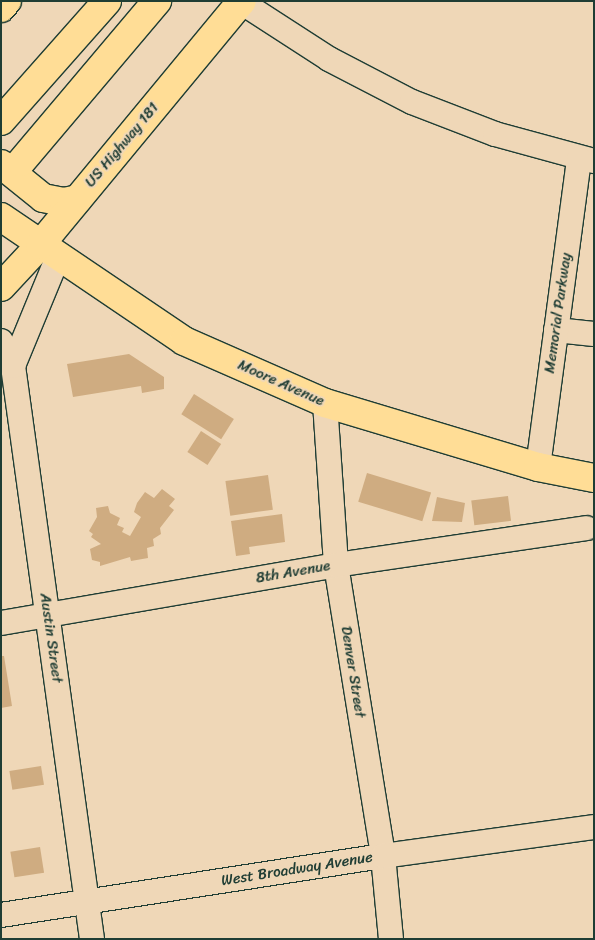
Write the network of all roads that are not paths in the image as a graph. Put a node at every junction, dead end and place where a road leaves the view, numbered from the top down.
1 (7, 1) edge
2 (107, 1) edge
3 (157, 1) edge
4 (242, 2) edge
5 (1, 8) edge
6 (1, 121) edge
7 (586, 160) edge
8 (11, 163) edge
9 (78, 199) junction
10 (1, 217) edge
11 (49, 251) junction
12 (1, 286) edge
13 (556, 330) junction
14 (594, 334) edge
15 (1, 341) edge
16 (13, 366) junction
17 (325, 403) junction
18 (538, 467) junction
19 (594, 478) edge
20 (586, 528) dead end
21 (336, 565) junction
22 (48, 616) junction
23 (1, 623) edge
24 (594, 827) edge
25 (383, 856) junction
26 (86, 902) junction
27 (1, 915) edge
28 (92, 939) edge
29 (391, 939) edge

1 - 5 main road
2 - 6 main road
3 - 8 main road
4 - 7 street
4 - 9 main road, US Highway 181
7 - 13 street, Memorial Parkway
8 - 9 main road
9 - 11 main road, US Highway 181
10 - 11 main road, Moore Avenue
11 - 12 main road, US Highway 181
11 - 16 street
11 - 17 main road, Moore Avenue
13 - 14 street
13 - 18 street, Memorial Parkway
15 - 16 street, Austin Street
16 - 22 street, Austin Street
17 - 18 main road, Moore Avenue
17 - 21 street, Denver Street
18 - 19 main road, Moore Avenue
20 - 21 street, 8th Avenue
21 - 22 street, 8th Avenue
21 - 25 street, Denver Street
22 - 23 street, 8th Avenue
22 - 26 street, Austin Street
24 - 25 street, West Broadway Avenue
25 - 26 street, West Broadway Avenue
25 - 29 street, Denver Street
26 - 27 street, West Broadway Avenue
26 - 28 street, Austin Street

